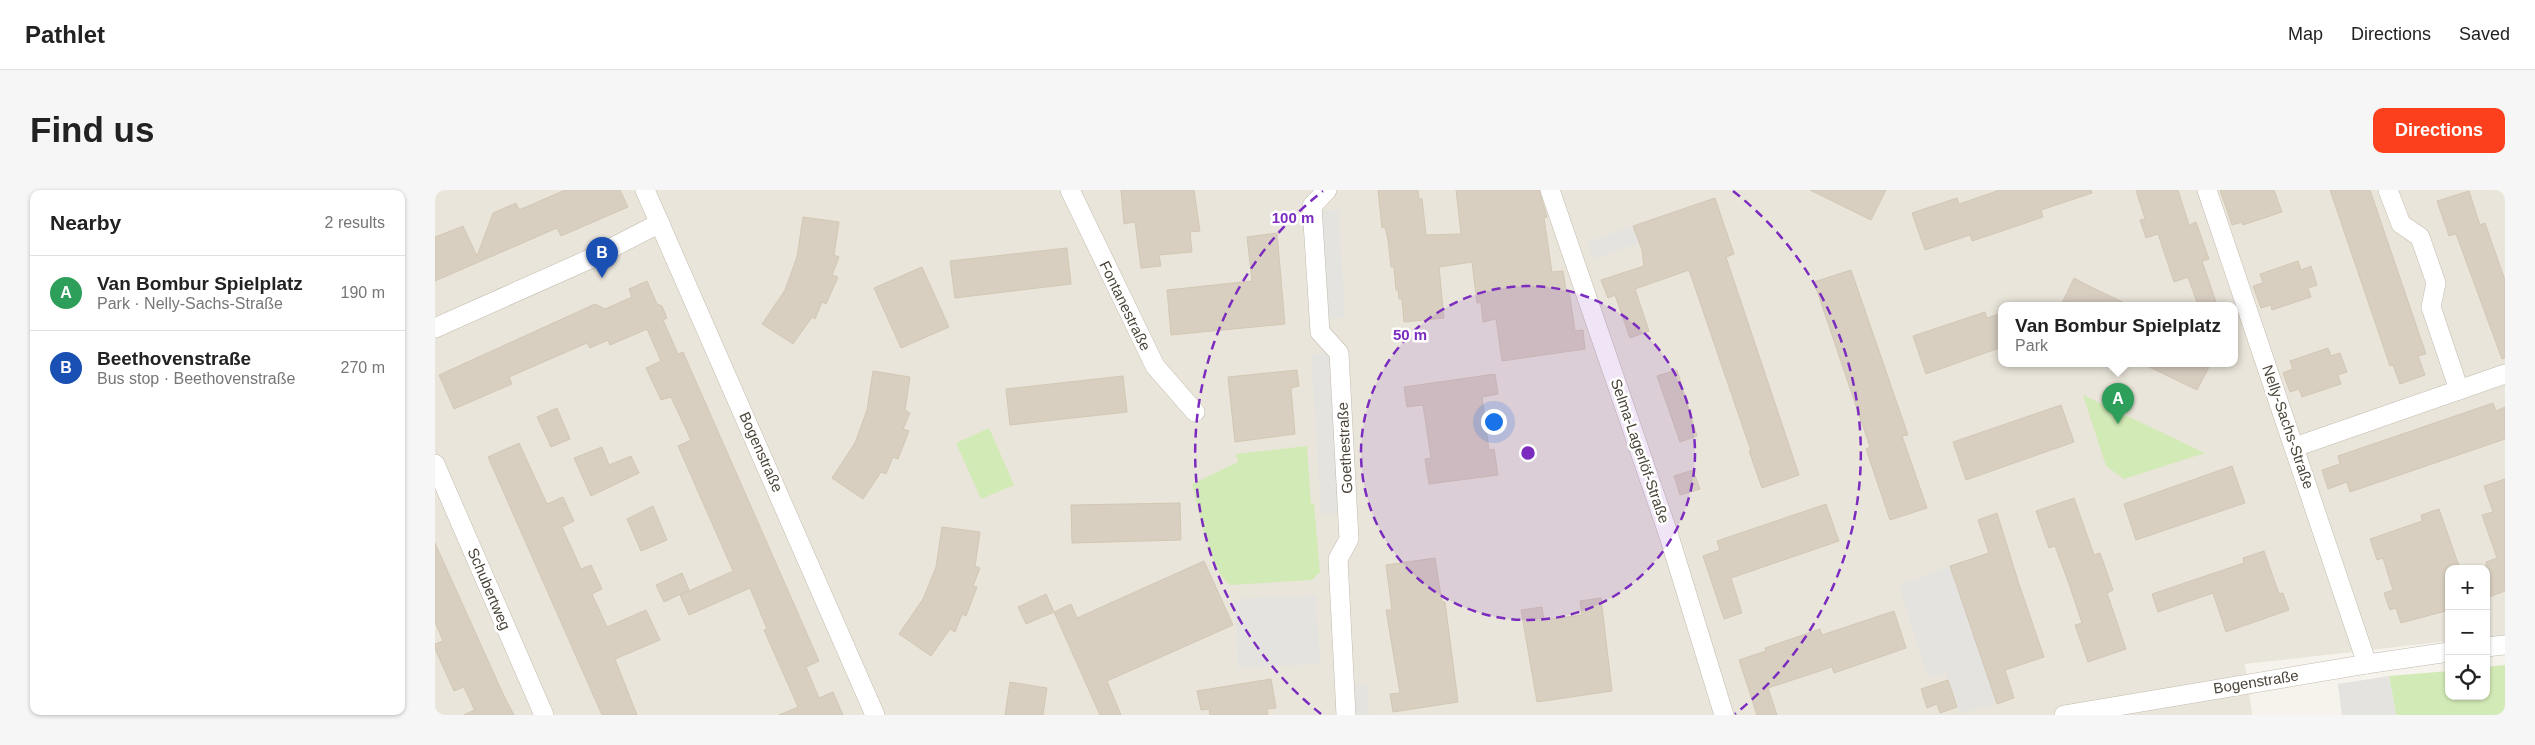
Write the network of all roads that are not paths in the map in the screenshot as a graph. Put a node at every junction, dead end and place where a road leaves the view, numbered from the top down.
1 (645, 190) edge
2 (1070, 190) edge
3 (1327, 190) edge
4 (1550, 190) edge
5 (2207, 190) edge
6 (2388, 190) edge
7 (660, 223) junction
8 (435, 328) edge
9 (2505, 374) edge
10 (2459, 390) junction
11 (1195, 412) dead end
12 (2295, 448) junction
13 (435, 464) edge
14 (2505, 644) edge
15 (2490, 646) edge
16 (2445, 653) edge
17 (2367, 664) junction
18 (544, 715) edge
19 (875, 715) edge
20 (1346, 715) edge
21 (1723, 715) edge
22 (2064, 715) edge

1 - 7 street, Bogenstraße
2 - 11 street, Fontanestraße
3 - 20 street, Goethestraße
4 - 21 street, Selma-Lagerlöf-Straße
5 - 12 street, Nelly-Sachs-Straße
6 - 10 street
7 - 8 street
7 - 19 street, Bogenstraße
9 - 10 street
10 - 12 street
12 - 17 street, Nelly-Sachs-Straße
13 - 18 street, Schubertweg
14 - 15 street
16 - 17 street, Bogenstraße
17 - 22 street, Bogenstraße

